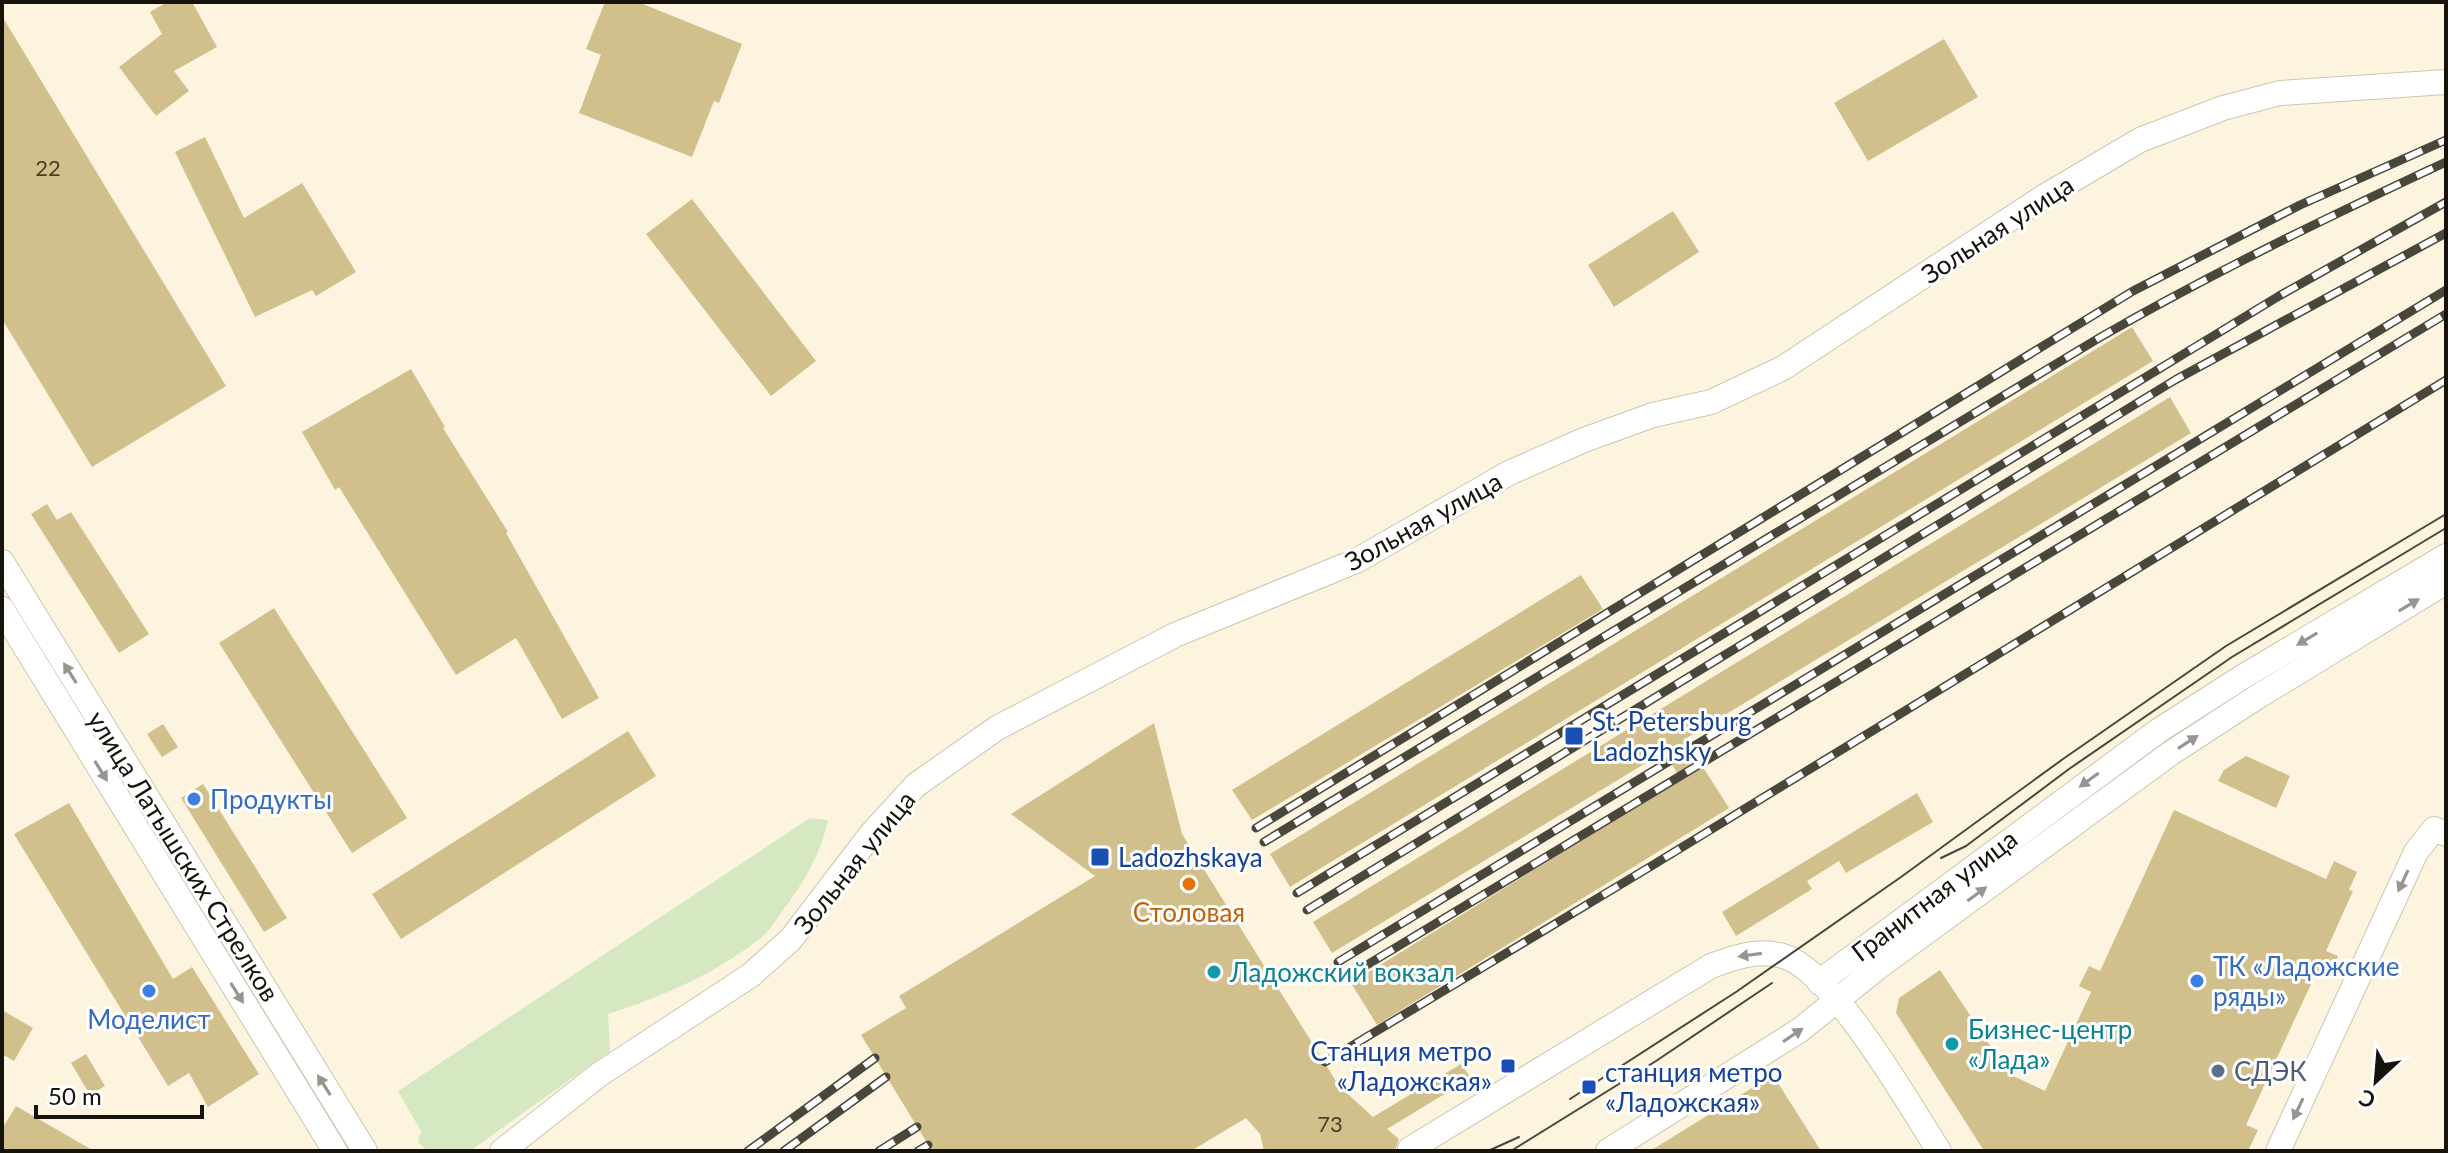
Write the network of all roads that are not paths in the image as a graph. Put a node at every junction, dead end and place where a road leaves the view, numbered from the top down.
1 (2446, 82) edge
2 (2446, 556) edge
3 (2, 562) edge
4 (2446, 582) edge
5 (2, 609) edge
6 (2440, 831) edge
7 (1819, 982) junction
8 (1837, 1000) junction
9 (1410, 1149) dead end
10 (335, 1151) edge
11 (365, 1151) edge
12 (502, 1151) edge
13 (1608, 1151) edge
14 (1939, 1151) edge
15 (2278, 1151) edge

1 - 12 street, Зольная улица
2 -> 7 street, Гранитная улица
11 -> 3 street, улица Латышских Стрелков
8 -> 4 street, Гранитная улица
5 -> 10 street, улица Латышских Стрелков
6 -> 15 street
7 - 8 street
7 -> 9 street
13 -> 8 street, Гранитная улица
8 - 14 street

